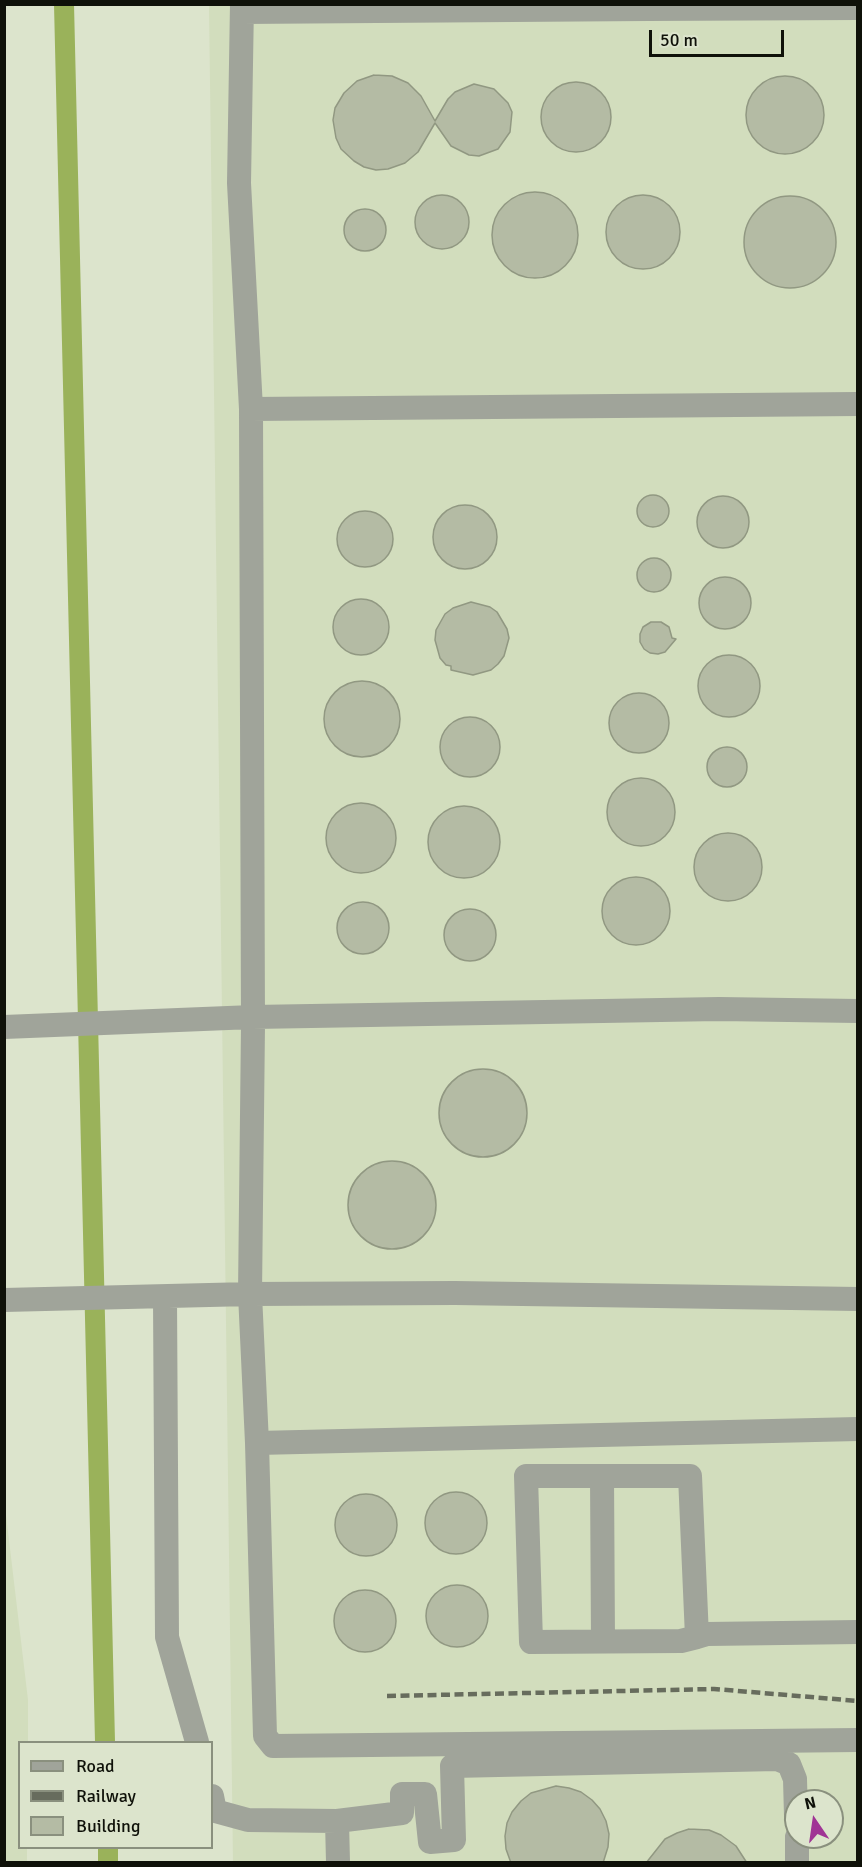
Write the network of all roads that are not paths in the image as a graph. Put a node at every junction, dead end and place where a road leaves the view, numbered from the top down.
1 (647, 7) edge
2 (242, 8) edge
3 (858, 8) edge
4 (858, 404) edge
5 (251, 409) junction
6 (858, 1011) edge
7 (253, 1017) junction
8 (4, 1027) edge
9 (250, 1294) junction
10 (165, 1298) junction
11 (858, 1299) edge
12 (4, 1300) edge
13 (858, 1429) edge
14 (257, 1443) junction
15 (602, 1476) junction
16 (858, 1632) edge
17 (698, 1637) junction
18 (603, 1641) junction
19 (858, 1740) edge
20 (196, 1741) edge
21 (795, 1789) edge
22 (213, 1801) edge
23 (337, 1821) junction
24 (338, 1863) edge

1 - 2 street
1 - 3 street
2 - 5 street
4 - 5 street
5 - 7 street
6 - 7 street
7 - 8 street
7 - 9 street
9 - 10 street
9 - 11 street
9 - 14 street
10 - 12 street
10 - 20 street
13 - 14 street
14 - 19 street
15 - 17 street
15 - 18 street
15 - 18 street
16 - 17 street
17 - 18 street
21 - 23 street
22 - 23 street
23 - 24 street

